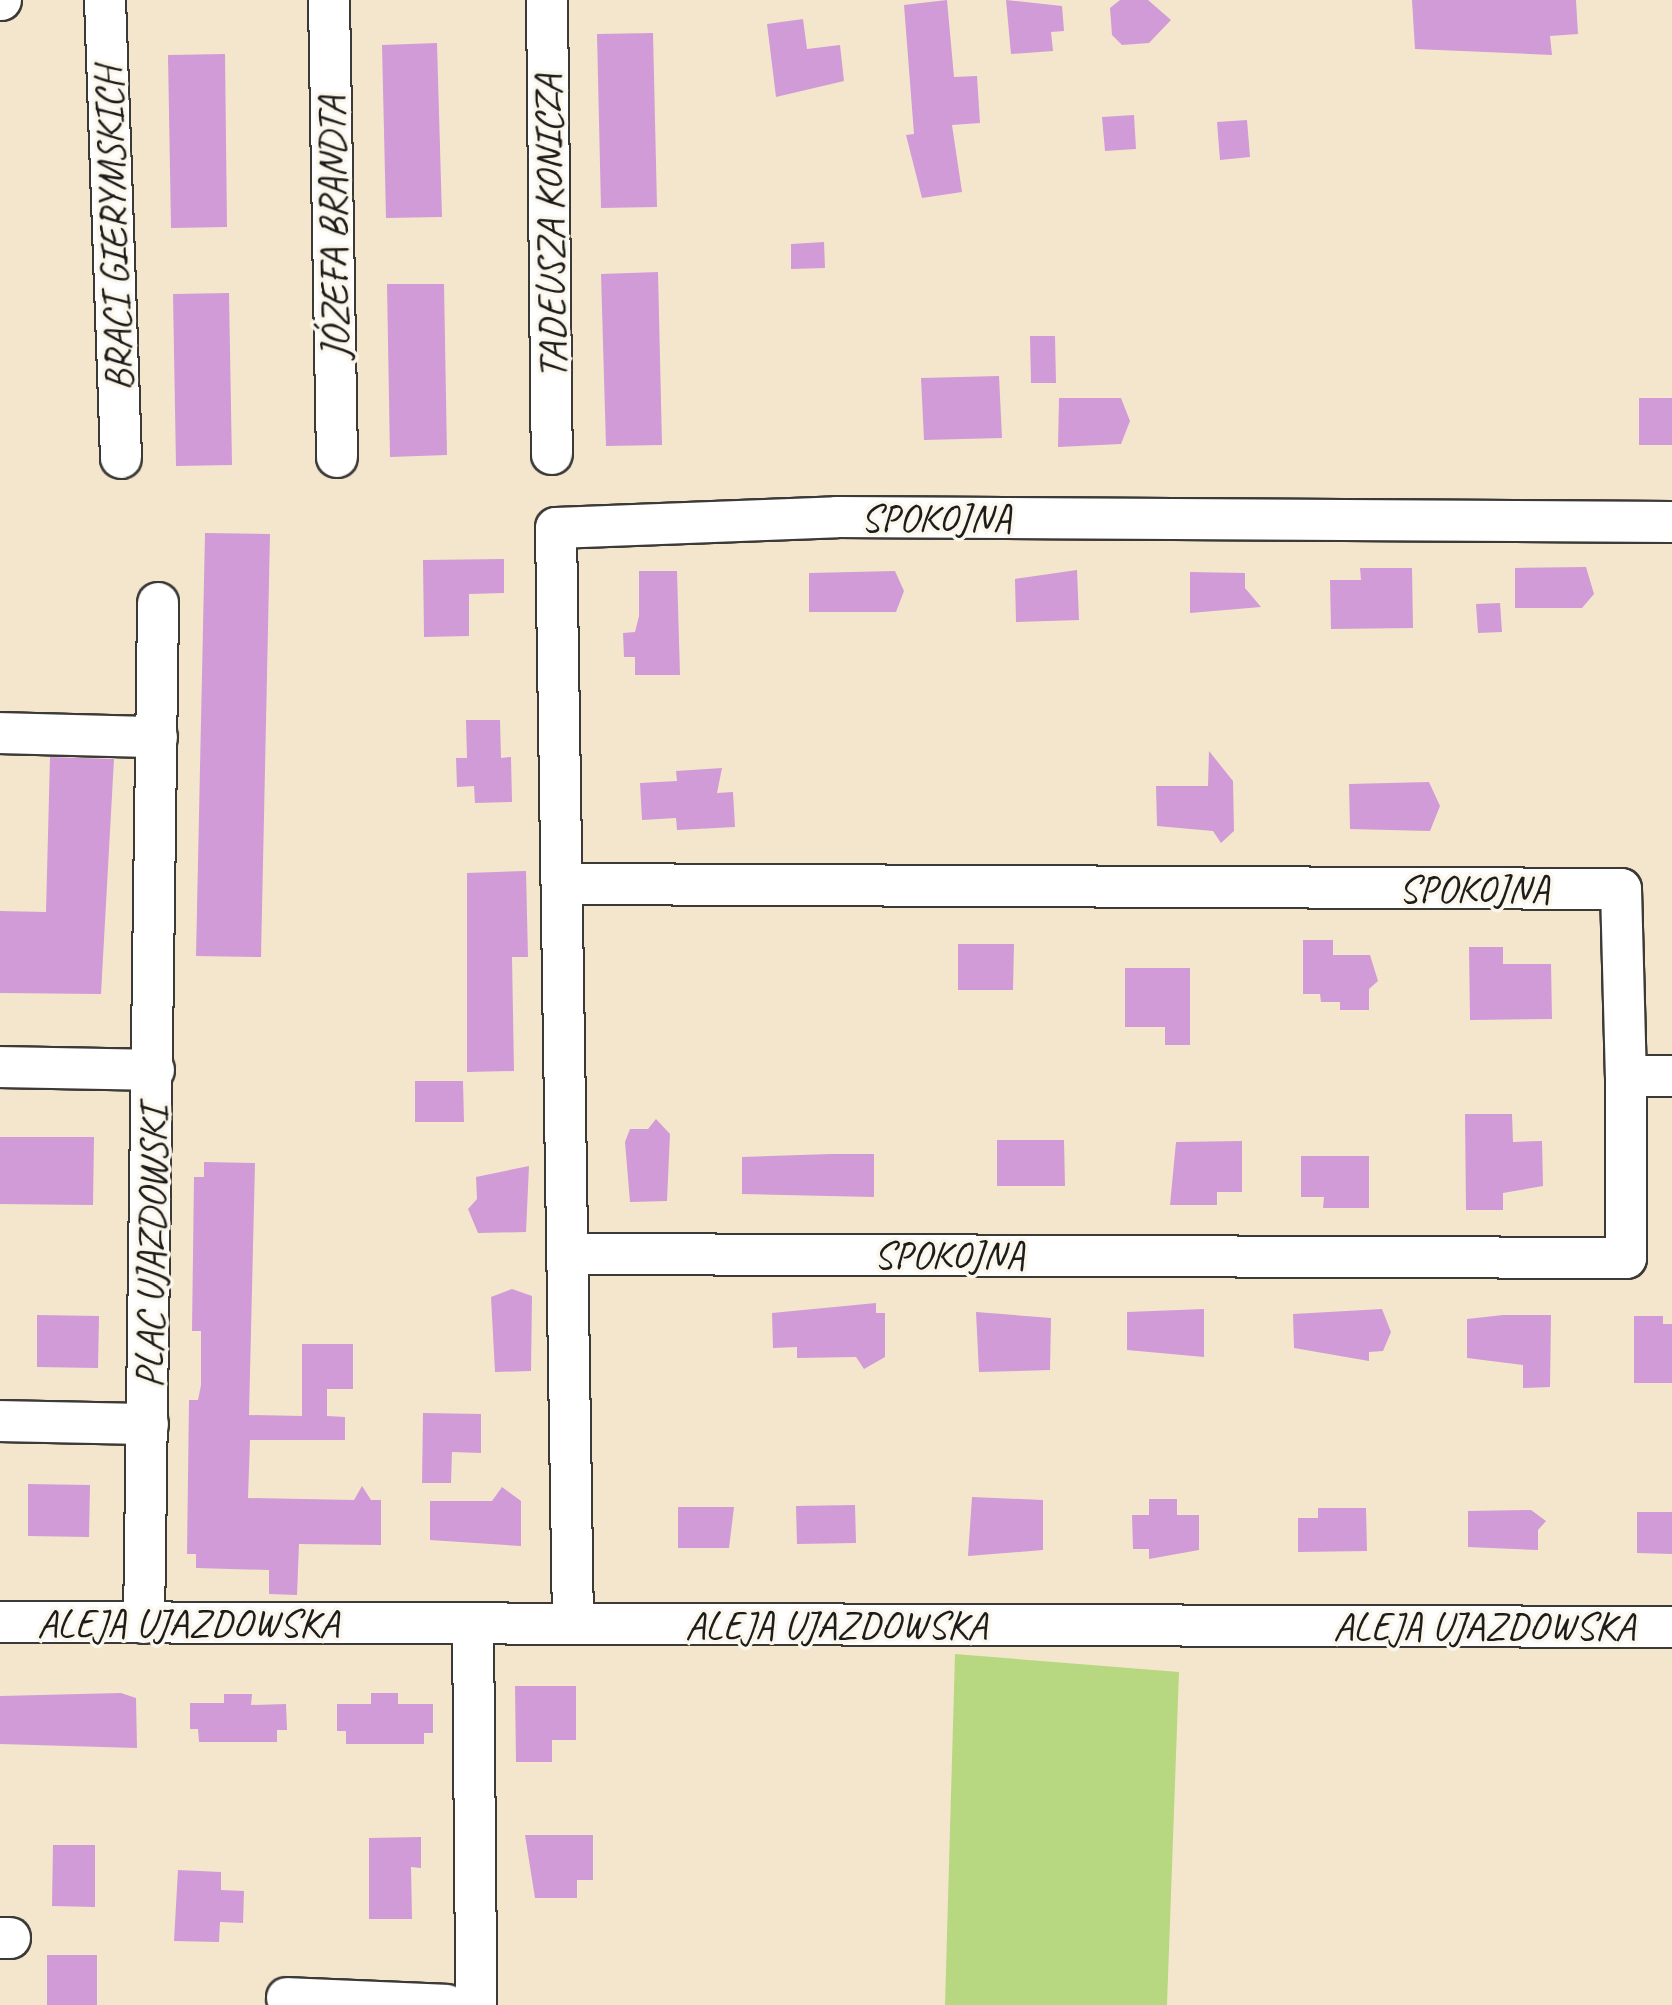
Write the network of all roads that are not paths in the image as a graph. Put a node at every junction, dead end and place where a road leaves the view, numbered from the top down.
1 (105, 0) edge
2 (329, 0) edge
3 (547, 0) edge
4 (552, 454) dead end
5 (337, 457) dead end
6 (121, 458) dead end
7 (1672, 522) edge
8 (158, 603) dead end
9 (0, 733) edge
10 (157, 737) junction
11 (565, 884) junction
12 (0, 1067) edge
13 (154, 1070) junction
14 (1626, 1076) junction
15 (1672, 1076) edge
16 (569, 1254) junction
17 (0, 1421) edge
18 (148, 1424) junction
19 (0, 1622) edge
20 (144, 1623) junction
21 (473, 1624) junction
22 (573, 1624) junction
23 (1672, 1627) edge
24 (287, 1998) dead end
25 (447, 2005) edge
26 (476, 2005) edge

1 - 6 street, BRACI GIERYMSKICH
2 - 5 street, JÓZEFA BRANDTA
3 - 4 street, TADEUSZA KONICZA
7 - 11 street, SPOKOJNA
8 - 10 street, PLAC UJAZDOWSKI
9 - 10 street
10 - 13 street, PLAC UJAZDOWSKI
11 - 14 street, SPOKOJNA
11 - 16 street, SPOKOJNA
12 - 13 street, PLAC UJAZDOWSKI
13 - 18 street, PLAC UJAZDOWSKI
14 - 15 street
14 - 16 street, SPOKOJNA
16 - 22 street, SPOKOJNA
17 - 18 street, PLAC UJAZDOWSKI
18 - 20 street, PLAC UJAZDOWSKI
19 - 20 street, ALEJA UJAZDOWSKA
20 - 21 street, ALEJA UJAZDOWSKA
21 - 22 street, ALEJA UJAZDOWSKA
21 - 26 street
22 - 23 street, ALEJA UJAZDOWSKA
24 - 25 street

